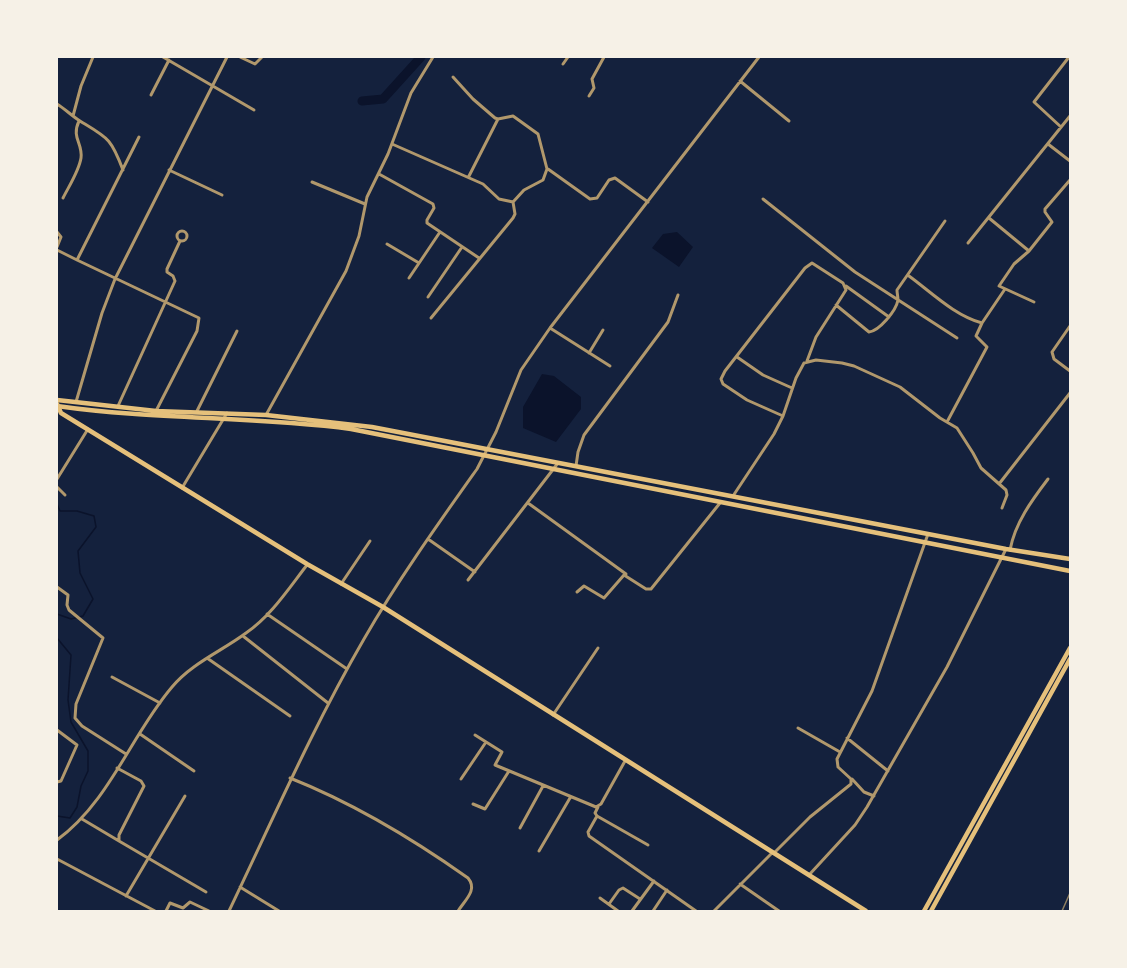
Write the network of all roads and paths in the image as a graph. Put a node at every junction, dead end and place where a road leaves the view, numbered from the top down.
1 (93, 57) edge
2 (163, 57) edge
3 (227, 57) edge
4 (240, 57) edge
5 (262, 57) edge
6 (433, 57) edge
7 (567, 57) edge
8 (604, 57) edge
9 (759, 57) edge
10 (1069, 57) edge
11 (169, 60) junction
12 (563, 64) dead end
13 (453, 77) dead end
14 (740, 81) junction
15 (212, 85) junction
16 (151, 95) dead end
17 (589, 96) dead end
18 (57, 104) edge
19 (254, 110) dead end
20 (73, 116) junction
21 (1070, 116) edge
22 (498, 119) junction
23 (80, 121) junction
24 (789, 121) dead end
25 (1061, 127) junction
26 (139, 137) dead end
27 (392, 144) junction
28 (1048, 144) junction
29 (1070, 161) edge
30 (547, 169) junction
31 (123, 170) junction
32 (169, 170) junction
33 (379, 174) junction
34 (469, 177) junction
35 (1070, 180) edge
36 (312, 182) dead end
37 (222, 195) dead end
38 (63, 198) dead end
39 (763, 199) dead end
40 (513, 202) junction
41 (648, 202) junction
42 (365, 204) junction
43 (989, 218) junction
44 (945, 221) dead end
45 (57, 232) edge
46 (440, 232) junction
47 (180, 241) dead end
48 (968, 243) dead end
49 (387, 244) dead end
50 (462, 247) junction
51 (57, 248) edge
52 (1029, 251) junction
53 (479, 258) junction
54 (77, 260) junction
55 (419, 263) junction
56 (909, 276) junction
57 (409, 278) dead end
58 (115, 279) junction
59 (846, 286) junction
60 (1005, 289) junction
61 (678, 295) dead end
62 (428, 297) dead end
63 (898, 301) junction
64 (1034, 302) dead end
65 (166, 304) junction
66 (836, 305) junction
67 (889, 316) junction
68 (431, 318) dead end
69 (982, 323) junction
70 (1070, 326) edge
71 (550, 328) junction
72 (603, 330) dead end
73 (237, 331) dead end
74 (957, 338) dead end
75 (589, 353) junction
76 (736, 357) junction
77 (807, 361) junction
78 (610, 366) dead end
79 (1070, 371) edge
80 (792, 388) junction
81 (1070, 393) edge
82 (76, 402) junction
83 (57, 404) edge
84 (117, 408) junction
85 (156, 411) junction
86 (197, 411) junction
87 (266, 415) junction
88 (226, 416) junction
89 (783, 416) junction
90 (947, 422) junction
91 (88, 429) junction
92 (487, 451) junction
93 (558, 463) junction
94 (575, 467) junction
95 (554, 469) junction
96 (1048, 479) dead end
97 (57, 480) edge
98 (999, 484) junction
99 (57, 487) edge
100 (182, 488) junction
101 (65, 495) dead end
102 (732, 498) junction
103 (721, 502) junction
104 (528, 503) junction
105 (1002, 508) dead end
106 (928, 534) junction
107 (428, 538) junction
108 (370, 541) dead end
109 (926, 542) junction
110 (1008, 550) junction
111 (1002, 558) junction
112 (1070, 559) edge
113 (308, 564) junction
114 (1070, 571) edge
115 (475, 572) junction
116 (627, 576) junction
117 (468, 579) dead end
118 (341, 584) junction
119 (57, 587) edge
120 (577, 592) dead end
121 (382, 607) junction
122 (267, 614) junction
123 (243, 636) junction
124 (598, 648) dead end
125 (1070, 648) edge
126 (207, 658) junction
127 (1070, 659) edge
128 (347, 669) junction
129 (112, 676) dead end
130 (160, 703) junction
131 (328, 704) junction
132 (553, 715) junction
133 (290, 717) dead end
134 (798, 728) dead end
135 (57, 730) edge
136 (140, 734) junction
137 (475, 735) dead end
138 (847, 738) junction
139 (486, 742) junction
140 (840, 752) junction
141 (126, 754) junction
142 (625, 761) junction
143 (117, 768) junction
144 (194, 771) dead end
145 (509, 771) junction
146 (888, 772) junction
147 (290, 778) junction
148 (461, 779) dead end
149 (851, 779) junction
150 (57, 782) edge
151 (543, 786) junction
152 (185, 796) dead end
153 (874, 796) junction
154 (570, 798) junction
155 (473, 804) dead end
156 (598, 807) junction
157 (597, 816) junction
158 (81, 819) junction
159 (520, 828) dead end
160 (57, 840) edge
161 (119, 841) junction
162 (648, 845) dead end
163 (539, 851) dead end
164 (774, 853) junction
165 (148, 858) junction
166 (57, 859) edge
167 (808, 875) junction
168 (654, 880) junction
169 (740, 884) junction
170 (240, 887) junction
171 (667, 890) junction
172 (206, 892) dead end
173 (126, 896) junction
174 (600, 898) dead end
175 (640, 899) junction
176 (609, 904) junction
177 (155, 911) edge
178 (166, 911) edge
179 (209, 911) edge
180 (229, 911) edge
181 (279, 911) edge
182 (458, 911) edge
183 (618, 911) edge
184 (632, 911) edge
185 (653, 911) edge
186 (696, 911) edge
187 (714, 911) edge
188 (779, 911) edge
189 (866, 911) edge
190 (924, 911) edge
191 (931, 911) edge

1 - 20 street
2 - 11 street
3 - 15 street
4 - 5 street
6 - 27 street
7 - 12 street
8 - 17 street
9 - 14 street
10 - 25 street
11 - 15 street
11 - 16 street
13 - 22 street
14 - 24 street
14 - 41 street
15 - 19 street
15 - 32 street
18 - 20 street
20 - 23 street
21 - 25 street
22 - 30 street
22 - 34 street
23 - 31 street
23 - 38 street
25 - 28 street
26 - 31 street
27 - 33 street
27 - 34 street
28 - 29 street
28 - 43 street
30 - 40 street
30 - 41 street
31 - 54 street
32 - 37 street
32 - 58 street
33 - 42 street
33 - 46 street
34 - 40 street
35 - 52 street
36 - 42 street
39 - 63 street
40 - 53 street
41 - 71 street
42 - 87 street
43 - 48 street
43 - 52 street
44 - 56 street
45 - 51 street
46 - 50 street
46 - 55 street
47 - 65 street
49 - 55 street
50 - 53 street
50 - 62 street
51 - 54 street
52 - 60 street
53 - 68 street
54 - 58 street
55 - 57 street
56 - 63 street
56 - 69 street
58 - 65 street
58 - 82 street
59 - 66 street
59 - 67 street
59 - 76 street
60 - 64 street
60 - 69 street
61 - 94 street
63 - 67 street
63 - 74 street
65 - 84 street
65 - 85 street
66 - 67 street
66 - 77 street
69 - 90 street
70 - 79 street
71 - 75 street
71 - 92 street
72 - 75 street
73 - 86 street
75 - 78 street
76 - 80 street
76 - 89 street
77 - 80 street
77 - 90 street
80 - 89 street
81 - 98 street
82 - 83 main road
82 - 84 main road
83 - 88 main road
83 - 91 main road
84 - 85 main road
85 - 86 main road
86 - 88 main road
87 - 88 main road
87 - 92 main road
88 - 92 main road
88 - 100 street
89 - 102 street
90 - 98 street
91 - 97 street
91 - 100 main road
92 - 93 main road
92 - 95 main road
92 - 107 street
93 - 94 main road
93 - 95 street
94 - 102 main road
95 - 103 main road
95 - 104 street
96 - 110 street
98 - 105 street
99 - 101 street
100 - 113 main road
102 - 106 main road
103 - 109 main road
103 - 116 street
104 - 115 street
104 - 116 street
106 - 109 street
106 - 110 main road
107 - 115 street
107 - 121 street
108 - 118 street
109 - 111 main road
109 - 138 street
110 - 111 street
110 - 112 main road
111 - 114 main road
111 - 146 street
113 - 118 main road
113 - 122 street
115 - 117 street
116 - 120 street
118 - 121 main road
119 - 141 street
121 - 128 street
121 - 132 main road
122 - 123 street
122 - 128 street
123 - 126 street
123 - 131 street
124 - 132 street
125 - 190 main road
126 - 130 street
126 - 133 street
127 - 191 main road
128 - 131 street
129 - 130 street
130 - 136 street
131 - 147 street
132 - 142 main road
134 - 140 street
135 - 150 street
136 - 141 street
136 - 144 street
137 - 139 street
138 - 140 street
138 - 146 street
139 - 145 street
139 - 148 street
140 - 149 street
141 - 143 street
142 - 156 street
142 - 164 main road
143 - 158 street
143 - 161 street
145 - 151 street
145 - 155 street
146 - 153 street
147 - 170 street
147 - 182 street
149 - 153 street
149 - 164 street
151 - 154 street
151 - 159 street
152 - 165 street
153 - 167 street
154 - 156 street
154 - 163 street
156 - 157 street
157 - 162 street
157 - 168 street
158 - 160 street
158 - 161 street
161 - 165 street
164 - 167 main road
164 - 169 street
165 - 172 street
165 - 173 street
166 - 173 street
167 - 189 main road
168 - 171 street
168 - 175 street
169 - 187 street
169 - 188 street
170 - 180 street
170 - 181 street
171 - 185 street
171 - 186 street
173 - 177 street
174 - 176 street
175 - 176 street
175 - 184 street
176 - 183 street
178 - 179 street

